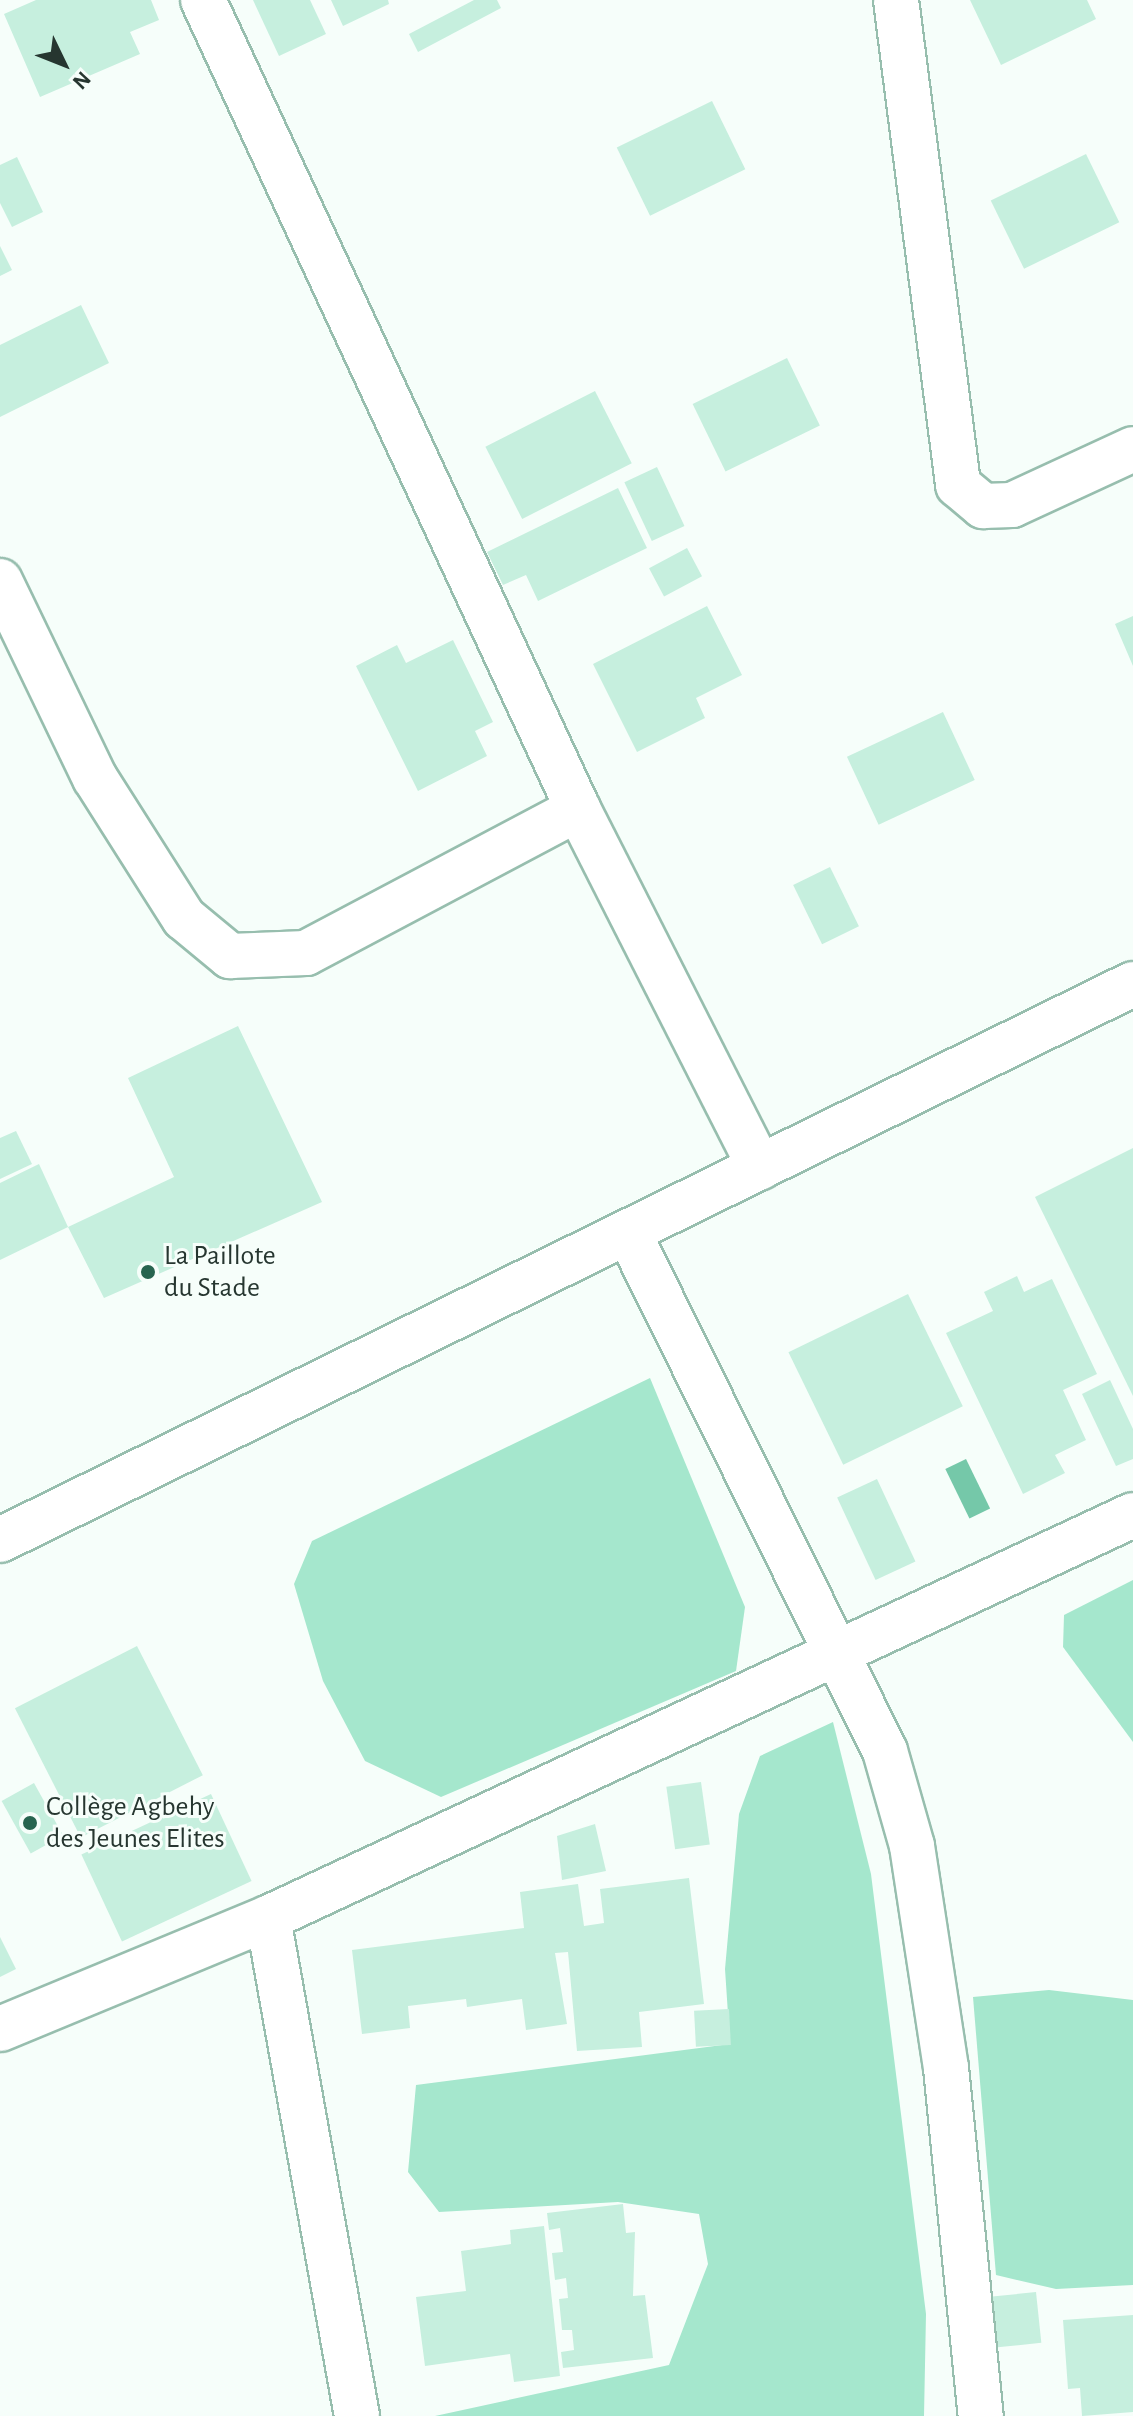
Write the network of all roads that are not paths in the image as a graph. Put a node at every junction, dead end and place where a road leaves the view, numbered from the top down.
1 (203, 0) edge
2 (896, 0) edge
3 (1133, 449) edge
4 (0, 581) edge
5 (578, 809) junction
6 (1133, 984) edge
7 (760, 1167) junction
8 (628, 1232) junction
9 (1133, 1515) edge
10 (0, 1540) edge
11 (834, 1654) junction
12 (268, 1918) junction
13 (0, 2029) edge
14 (357, 2416) edge
15 (981, 2416) edge

1 - 5 street
2 - 3 street
4 - 5 street
5 - 7 street
6 - 7 street
7 - 8 street
8 - 10 street
8 - 11 street
9 - 11 street
11 - 12 street
11 - 15 street
12 - 13 street
12 - 14 street

